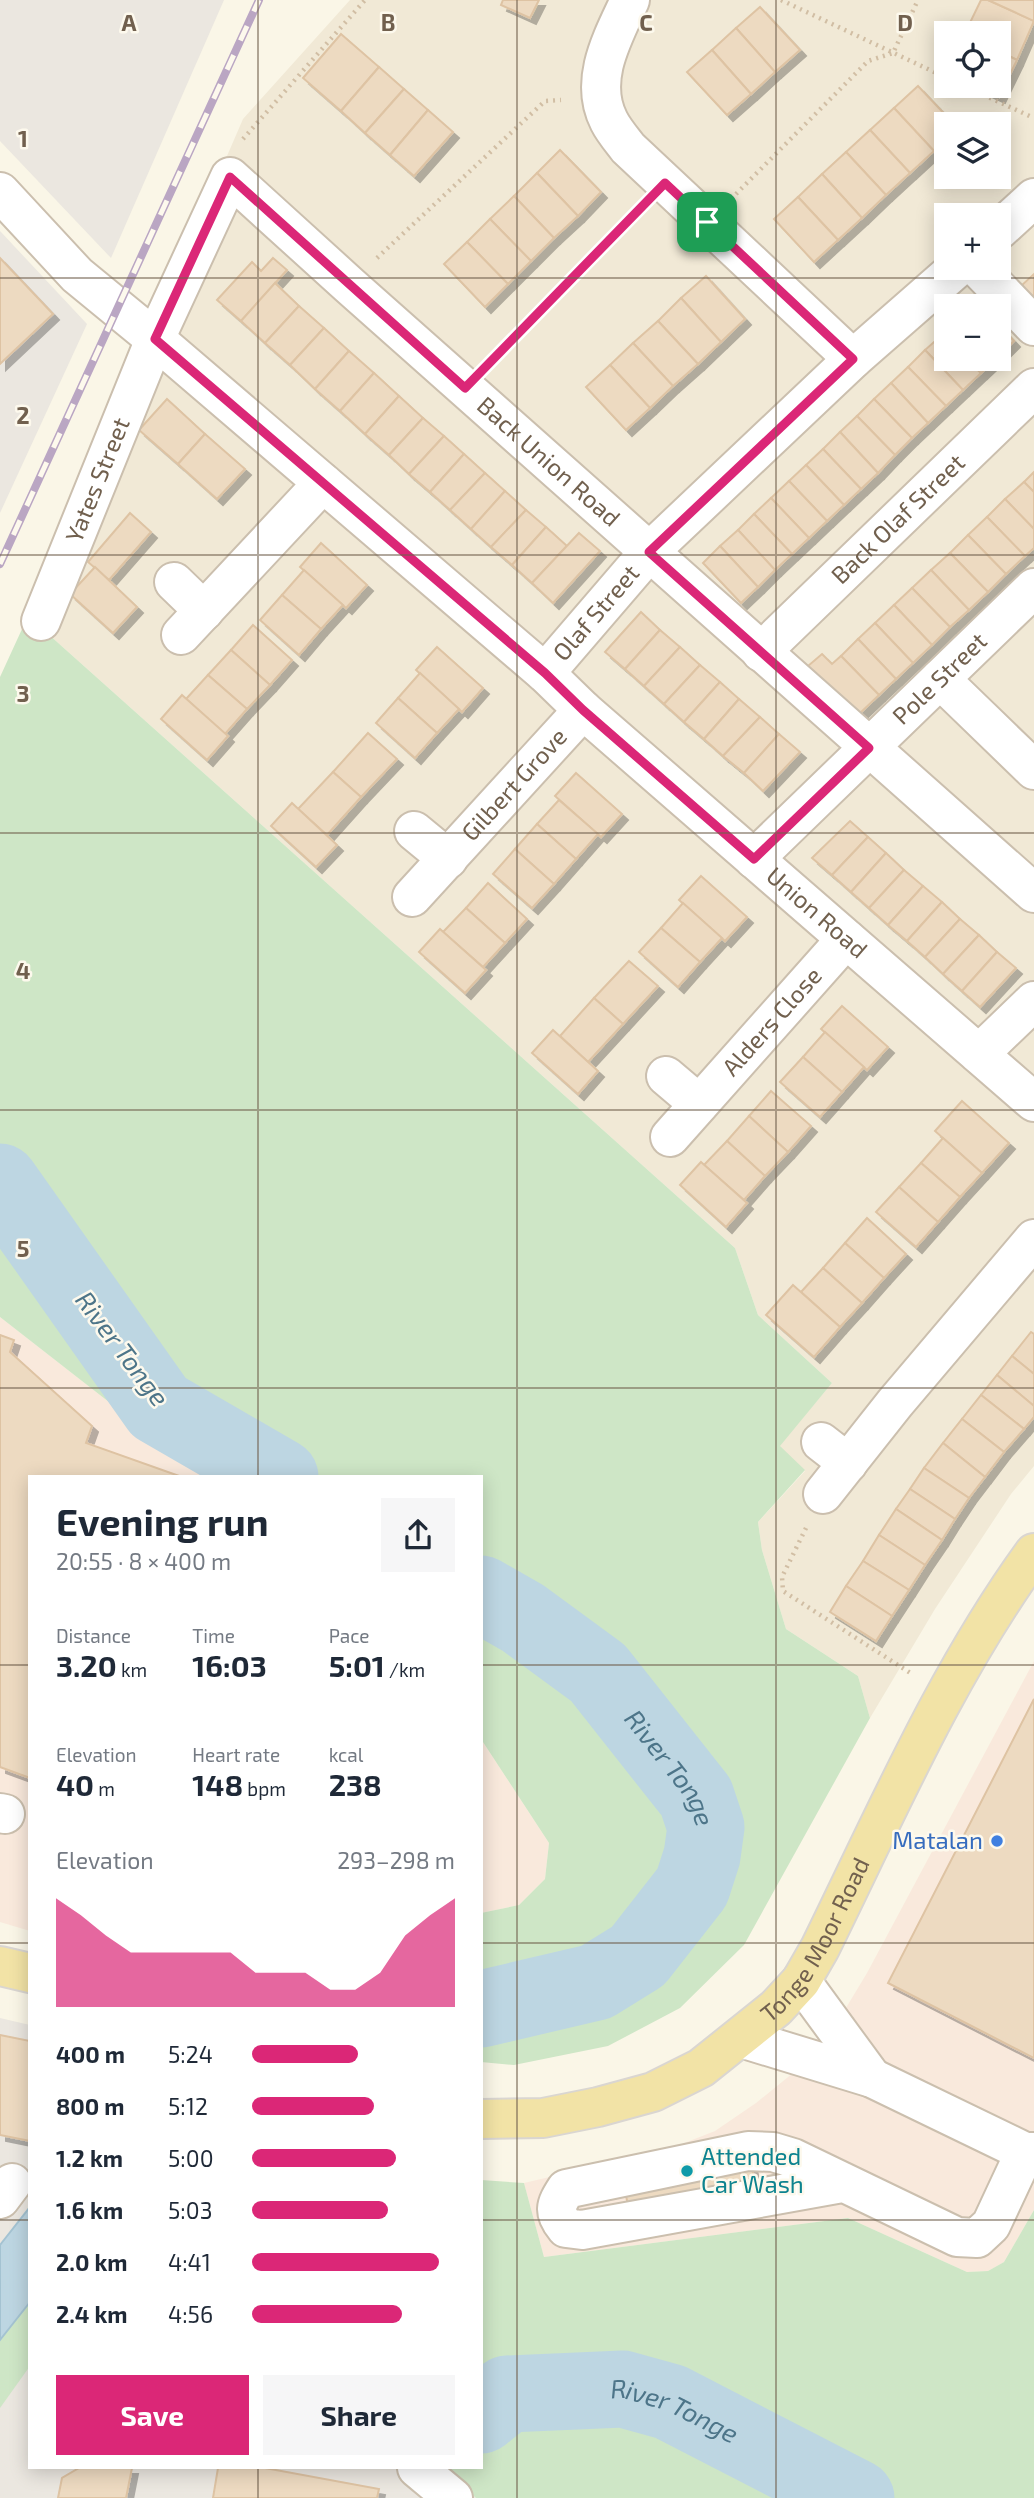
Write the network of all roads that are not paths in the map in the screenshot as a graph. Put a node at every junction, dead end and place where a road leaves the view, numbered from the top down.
1 (631, 0) edge
2 (0, 192) edge
3 (1034, 198) edge
4 (1011, 219) edge
5 (943, 280) edge
6 (989, 280) edge
7 (1034, 327) edge
8 (155, 339) junction
9 (853, 359) junction
10 (1034, 388) edge
11 (323, 483) junction
12 (649, 552) junction
13 (174, 582) dead end
14 (1034, 588) edge
15 (41, 621) dead end
16 (761, 652) junction
17 (545, 673) junction
18 (940, 679) junction
19 (583, 710) junction
20 (869, 748) junction
21 (1034, 770) edge
22 (414, 831) dead end
23 (448, 859) junction
24 (754, 859) junction
25 (1034, 893) edge
26 (412, 897) dead end
27 (846, 939) junction
28 (1034, 1001) edge
29 (979, 1054) junction
30 (666, 1076) dead end
31 (1034, 1102) edge
32 (699, 1104) junction
33 (670, 1137) dead end
34 (1034, 1238) edge
35 (823, 1494) road end
36 (1034, 1553) edge
37 (0, 1966) edge
38 (28, 1973) edge
39 (801, 1981) junction
40 (741, 2038) junction
41 (872, 2078) junction
42 (483, 2119) edge
43 (1030, 2152) edge
44 (842, 2183) junction
45 (418, 2469) edge
46 (453, 2498) edge

1 - 9 street
2 - 8 street, Union Road
3 - 4 street
5 - 9 street, Olaf Street
6 - 7 street
8 - 11 street, Union Road
8 - 12 street, Back Union Road
8 - 15 street, Yates Street
9 - 12 street, Olaf Street
10 - 16 street, Back Olaf Street
11 - 13 street
11 - 17 street, Union Road
12 - 16 street, Back Union Road
12 - 17 street, Olaf Street
14 - 18 street, Pole Street
16 - 20 street, Back Union Road
17 - 19 street, Union Road
18 - 20 street, Pole Street
18 - 21 street
19 - 23 street, Gilbert Grove
19 - 24 street, Union Road
20 - 24 street, Pole Street
20 - 25 street, Back Union Road
22 - 23 street, Gilbert Grove
23 - 26 street, Gilbert Grove
24 - 27 street, Union Road
27 - 29 street, Union Road
27 - 32 street, Alders Close
28 - 29 street
29 - 31 street, Union Road
30 - 32 street
32 - 33 street, Alders Close
34 - 35 street
36 - 39 main road, Tonge Moor Road
37 - 38 main road
39 - 40 main road, Tonge Moor Road
39 - 41 street
40 - 41 street
40 - 42 main road, Tonge Moor Road
41 - 43 street
43 - 44 street
44 - 44 street
45 - 46 street

